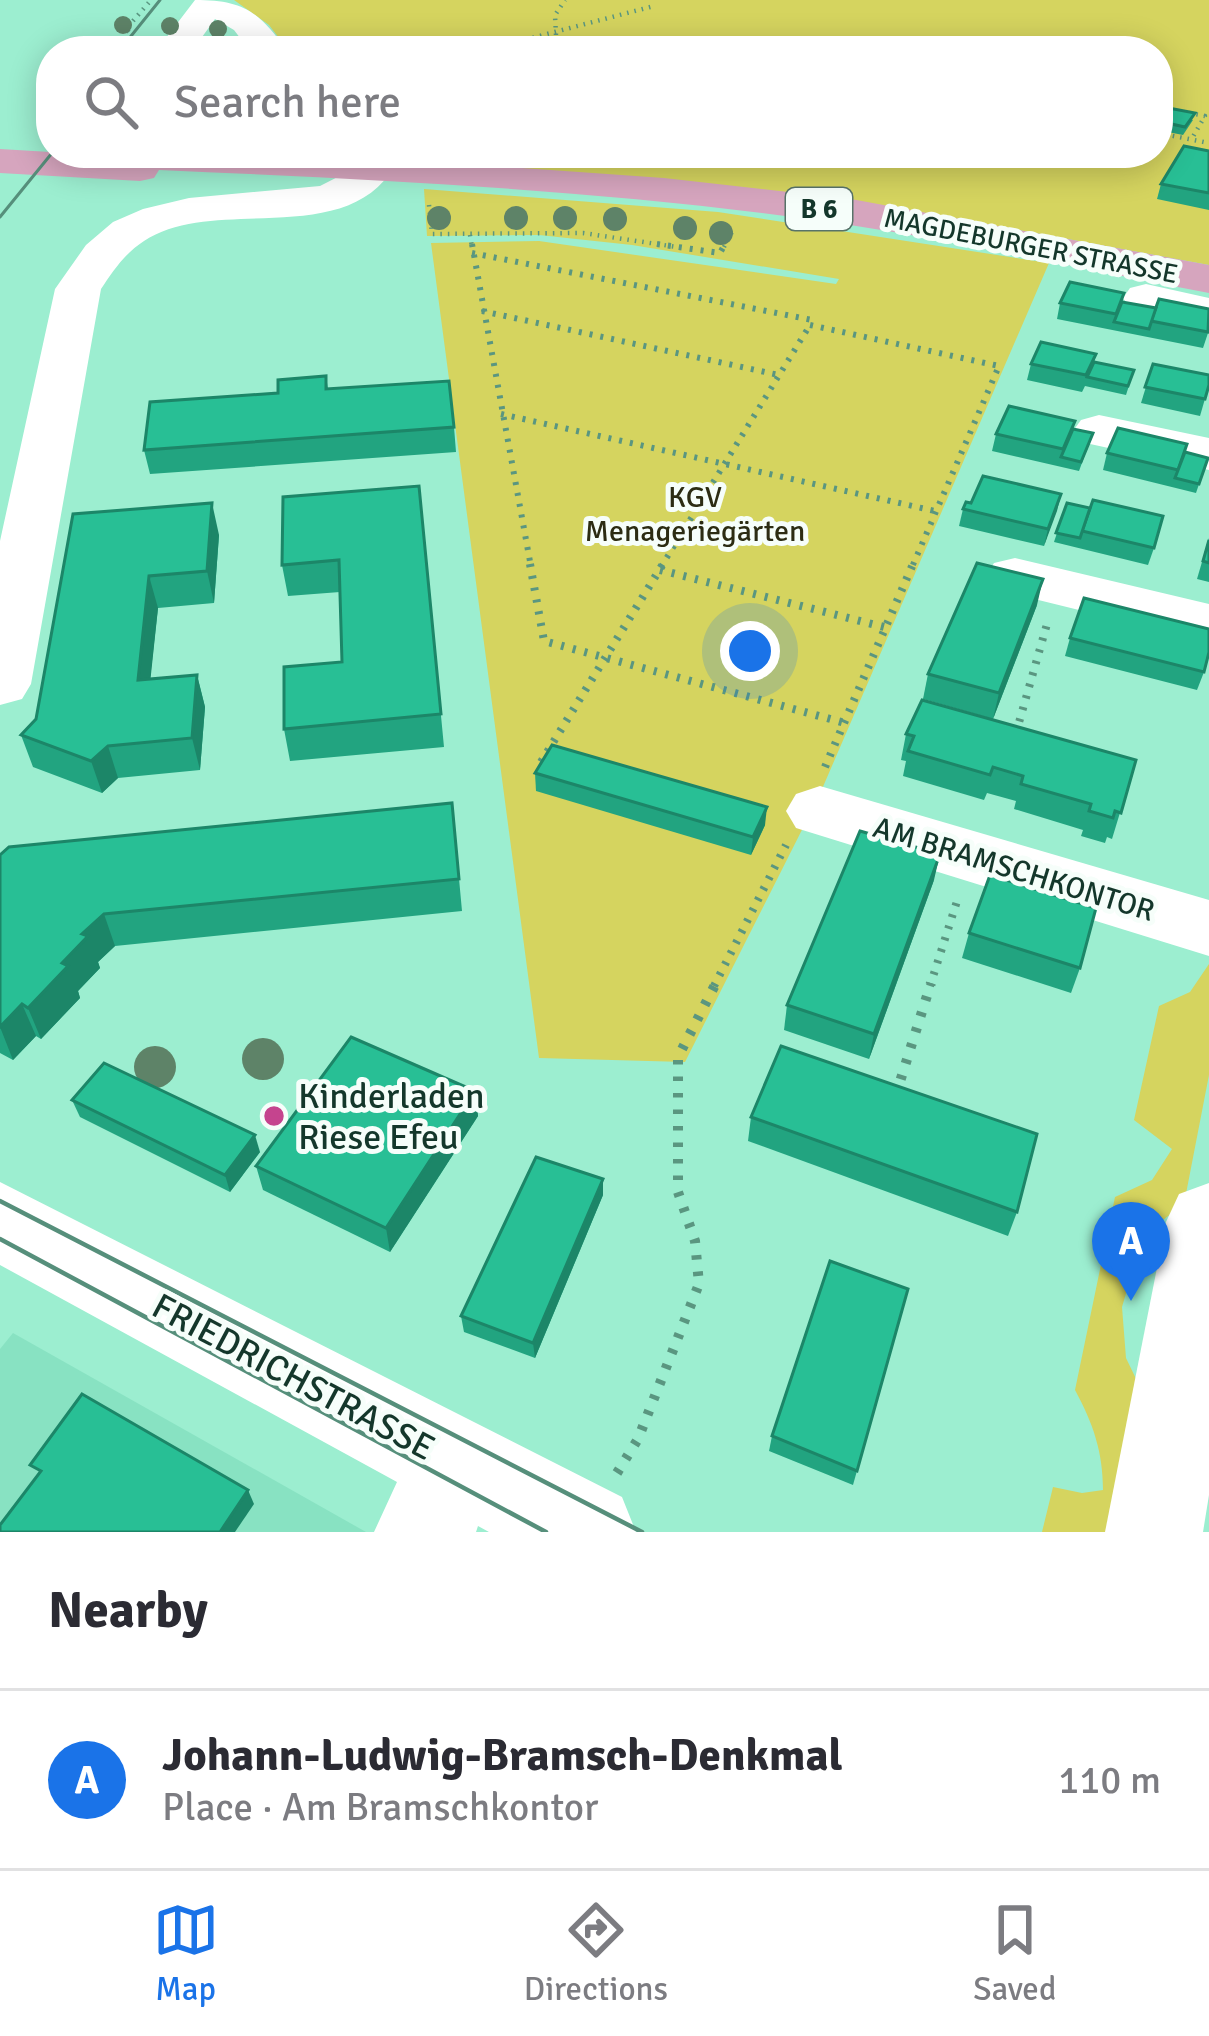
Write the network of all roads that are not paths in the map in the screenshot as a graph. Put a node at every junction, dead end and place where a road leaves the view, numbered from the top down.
1 (212, 1) edge
2 (186, 36) edge
3 (257, 36) edge
4 (0, 161) edge
5 (36, 162) edge
6 (138, 168) edge
7 (371, 168) edge
8 (370, 173) junction
9 (423, 174) junction
10 (1209, 279) edge
11 (1146, 298) dead end
12 (1209, 312) edge
13 (1099, 430) dead end
14 (1209, 454) edge
15 (1034, 592) edge
16 (1209, 623) edge
17 (0, 685) edge
18 (808, 813) road end
19 (1209, 928) edge
20 (0, 1221) edge
21 (1209, 1222) edge
22 (441, 1498) edge
23 (586, 1532) edge
24 (1154, 1532) edge

1 - 2 street
1 - 3 street
4 - 5 main road, MAGDEBURGER STRASSE / B 6
6 - 8 main road, MAGDEBURGER STRASSE / B 6
7 - 9 main road, MAGDEBURGER STRASSE / B 6
8 - 9 main road, MAGDEBURGER STRASSE / B 6
8 - 17 street
9 - 10 main road, MAGDEBURGER STRASSE / B 6
11 - 12 street
13 - 14 street
15 - 16 street
18 - 19 street, AM BRAMSCHKONTOR
20 - 22 street, FRIEDRICHSTRASSE
21 - 24 street
22 - 23 street, FRIEDRICHSTRASSE

